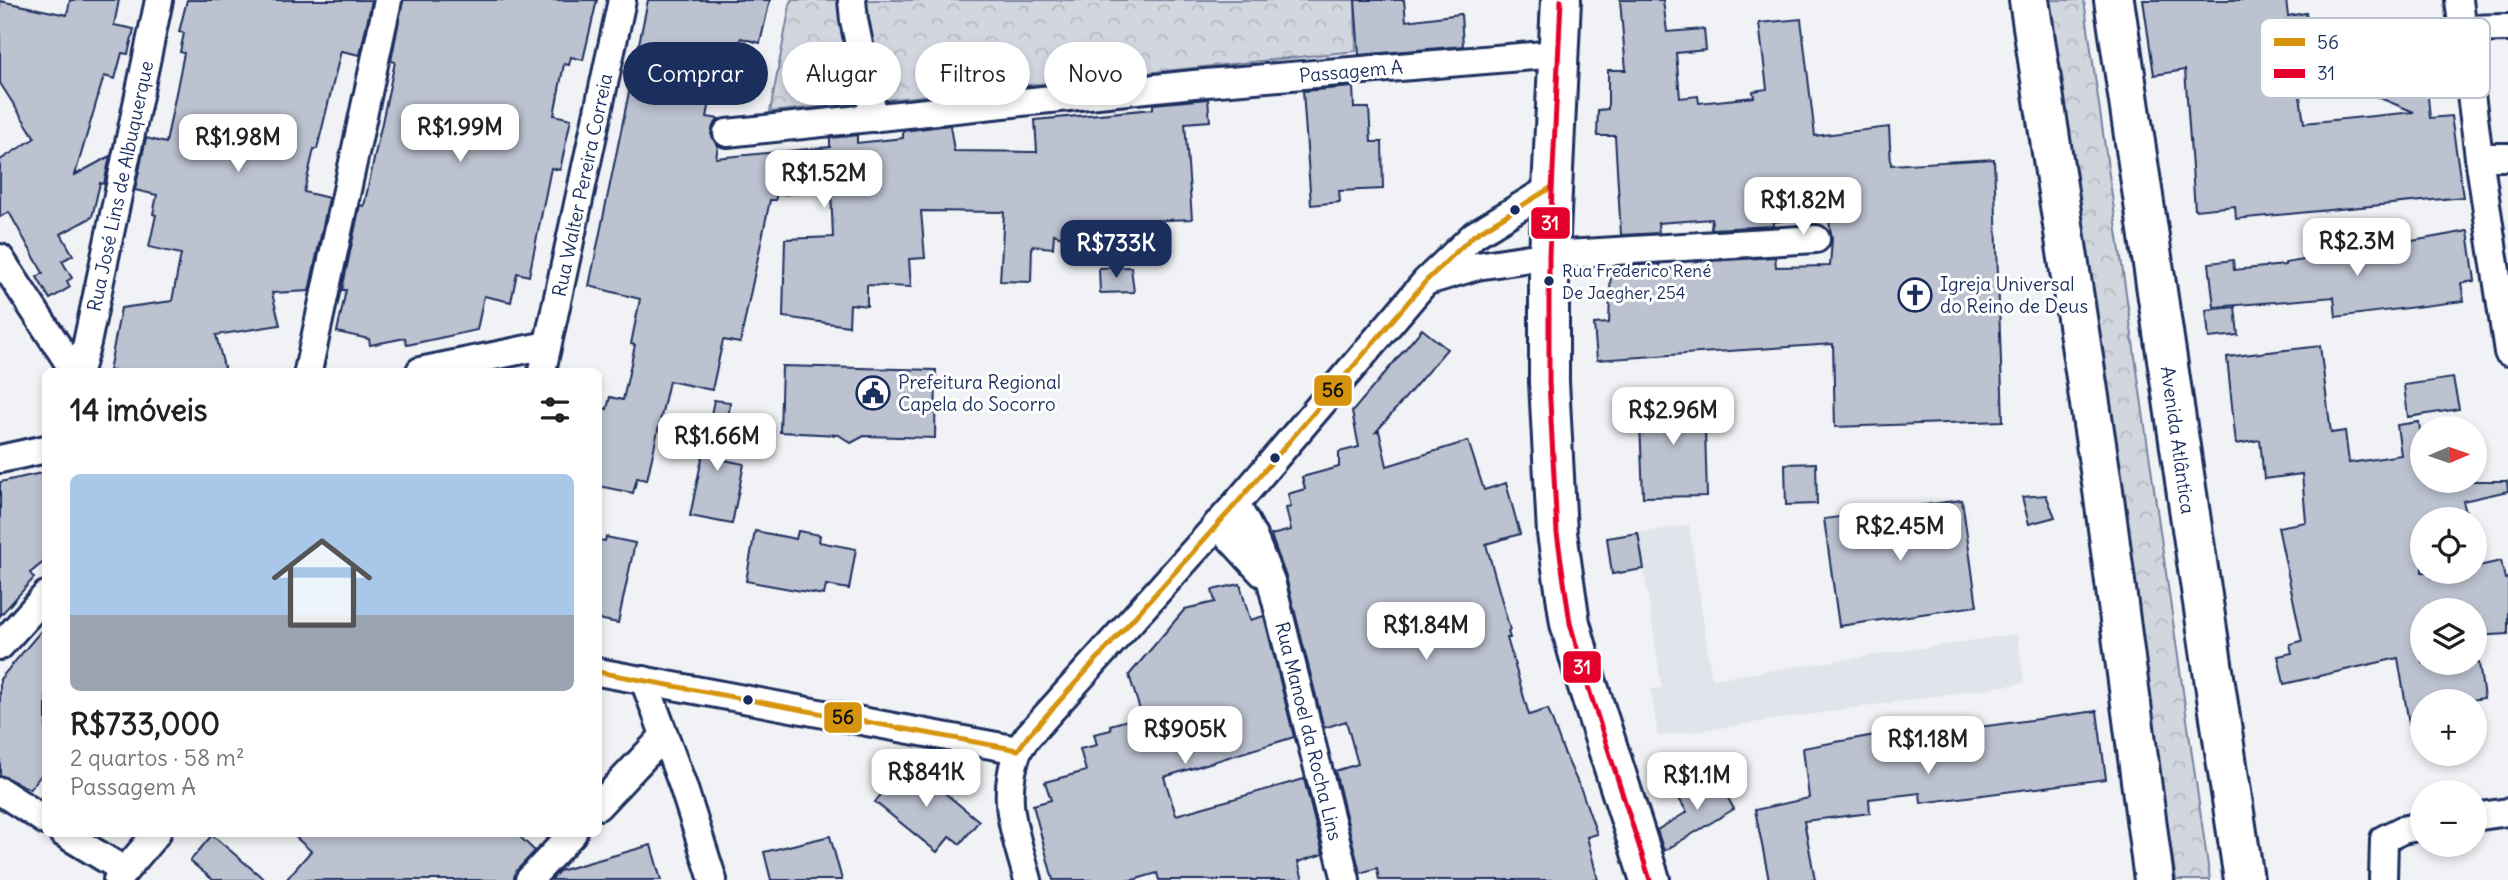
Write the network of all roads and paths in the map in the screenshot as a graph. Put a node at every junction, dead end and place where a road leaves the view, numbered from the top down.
1 (159, 0) edge
2 (388, 0) edge
3 (622, 0) edge
4 (852, 0) edge
5 (1561, 0) edge
6 (2028, 0) edge
7 (2114, 0) edge
8 (2459, 0) edge
9 (2461, 18) edge
10 (2490, 28) edge
11 (2508, 28) edge
12 (1557, 54) junction
13 (2471, 98) edge
14 (874, 118) junction
15 (727, 133) dead end
16 (2479, 157) junction
17 (2508, 157) edge
18 (1552, 187) junction
19 (1816, 239) dead end
20 (1549, 255) junction
21 (0, 258) edge
22 (1426, 281) junction
23 (547, 345) junction
24 (2508, 352) edge
25 (74, 368) edge
26 (77, 368) edge
27 (309, 368) edge
28 (435, 368) edge
29 (543, 368) edge
30 (42, 450) edge
31 (0, 459) edge
32 (1236, 503) junction
33 (1217, 524) junction
34 (1271, 581) junction
35 (42, 599) edge
36 (0, 646) edge
37 (602, 673) edge
38 (644, 680) junction
39 (664, 736) junction
40 (1018, 750) junction
41 (0, 790) edge
42 (602, 802) edge
43 (2508, 812) edge
44 (2487, 815) edge
45 (42, 818) edge
46 (2410, 829) edge
47 (68, 837) edge
48 (153, 837) edge
49 (569, 837) edge
50 (120, 875) edge
51 (529, 880) edge
52 (713, 880) edge
53 (1028, 880) edge
54 (1346, 880) edge
55 (1649, 880) edge
56 (2154, 880) edge
57 (2244, 880) edge
58 (2383, 880) edge

1 - 26 street, Rua José Lins de Albuquerque
2 - 27 street
3 - 23 street, Rua Walter Pereira Correia
4 - 14 street
5 - 12 main road
6 - 56 main road
7 - 57 main road, Avenida Atlântica
8 - 9 street
10 - 11 street
12 - 14 street, Passagem A
12 - 18 main road
13 - 16 street
14 - 15 street, Passagem A
16 - 17 street
16 - 24 street
18 - 20 main road
18 - 22 street
19 - 20 street
20 - 22 street
20 - 55 main road
21 - 25 street
22 - 32 street
23 - 28 street
23 - 29 street, Rua Walter Pereira Correia
30 - 31 street
32 - 33 street
32 - 34 street, Rua Manoel da Rocha Lins
33 - 34 street, Rua Manoel da Rocha Lins
33 - 40 street
34 - 54 street, Rua Manoel da Rocha Lins
35 - 36 street
37 - 38 street
38 - 39 street
38 - 40 street
39 - 42 street
39 - 52 street
40 - 53 street
41 - 45 street
43 - 44 street
46 - 58 street
47 - 50 street
48 - 50 street
49 - 51 street

